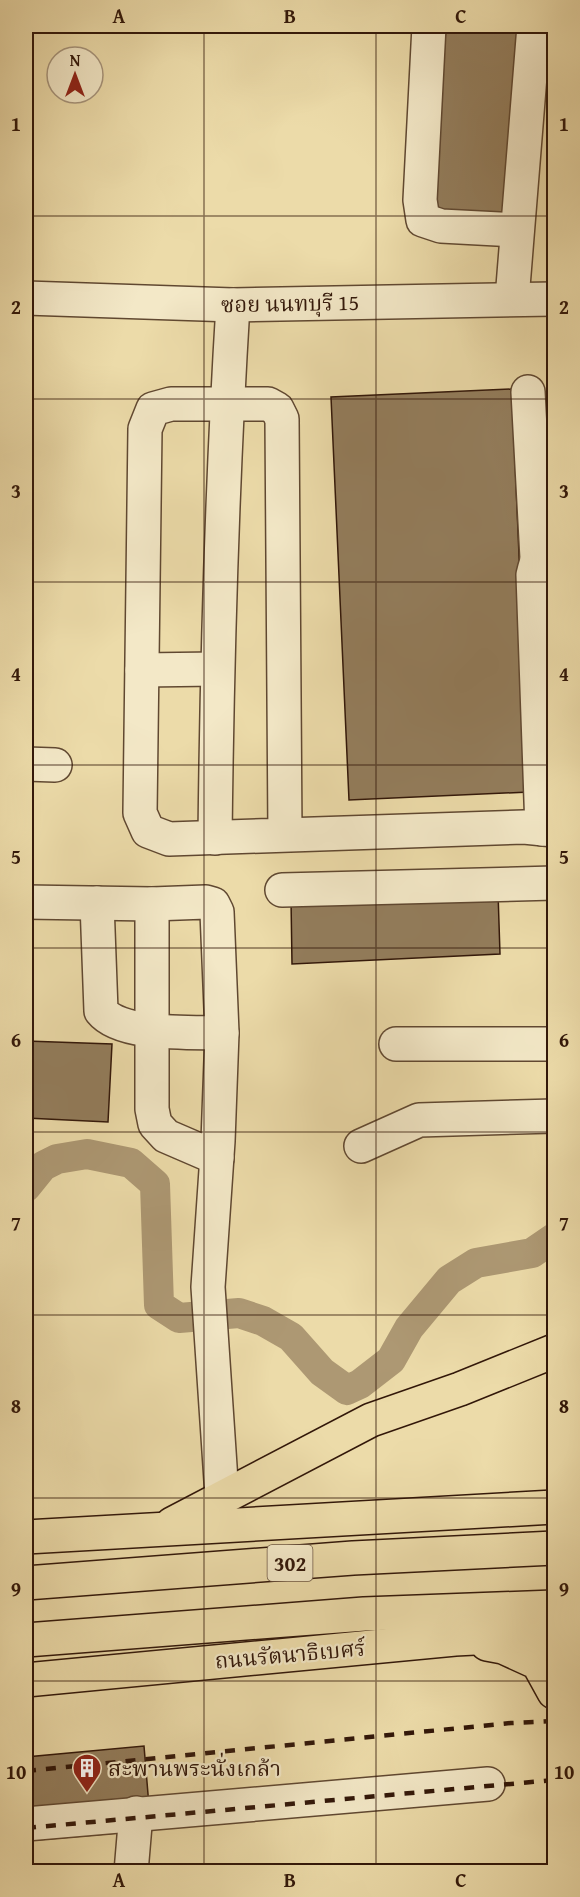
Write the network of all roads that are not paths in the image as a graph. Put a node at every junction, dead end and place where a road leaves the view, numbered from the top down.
1 (429, 26) edge
2 (534, 26) edge
3 (517, 230) junction
4 (26, 298) edge
5 (512, 299) junction
6 (555, 299) edge
7 (233, 305) junction
8 (528, 392) dead end
9 (227, 403) junction
10 (546, 552) edge
11 (216, 669) junction
12 (142, 670) junction
13 (548, 829) edge
14 (285, 835) junction
15 (215, 838) junction
16 (555, 883) edge
17 (282, 890) dead end
18 (26, 902) edge
19 (97, 903) junction
20 (152, 904) junction
21 (152, 1031) junction
22 (222, 1034) junction
23 (396, 1044) dead end
24 (555, 1044) edge
25 (555, 1116) edge
26 (361, 1146) dead end
27 (217, 1158) junction
28 (555, 1351) edge
29 (222, 1496) junction
30 (555, 1507) edge
31 (165, 1528) junction
32 (26, 1537) edge
33 (555, 1548) edge
34 (26, 1583) edge
35 (555, 1607) edge
36 (555, 1634) edge
37 (455, 1639) junction
38 (26, 1640) edge
39 (26, 1680) edge
40 (555, 1692) edge
41 (488, 1784) dead end
42 (136, 1814) junction
43 (26, 1824) edge
44 (131, 1872) edge

1 - 3 street
2 - 3 street
3 - 5 street
4 - 7 street, ซอย นนทบุรี 15
5 - 6 street, ซอย นนทบุรี 15
5 - 7 street, ซอย นนทบุรี 15
7 - 9 street
8 - 10 street
9 - 11 street
9 - 12 street
9 - 14 street
10 - 13 street
11 - 12 street
11 - 15 street
12 - 15 street
13 - 14 street
14 - 15 street
16 - 17 street
18 - 19 street
19 - 20 street
19 - 21 street
20 - 21 street
20 - 22 street
21 - 22 street
21 - 27 street
22 - 27 street
23 - 24 street
25 - 26 street
27 - 29 street
28 - 29 main road
29 - 31 main road
30 - 31 main road, 302
31 - 32 main road, 302
33 - 34 main road, 302
35 - 38 main road, ถนนรัตนาธิเบศร์
36 - 37 main road, ถนนรัตนาธิเบศร์
37 - 39 main road, ถนนรัตนาธิเบศร์
37 - 40 main road
41 - 42 street
42 - 43 street
42 - 44 street

